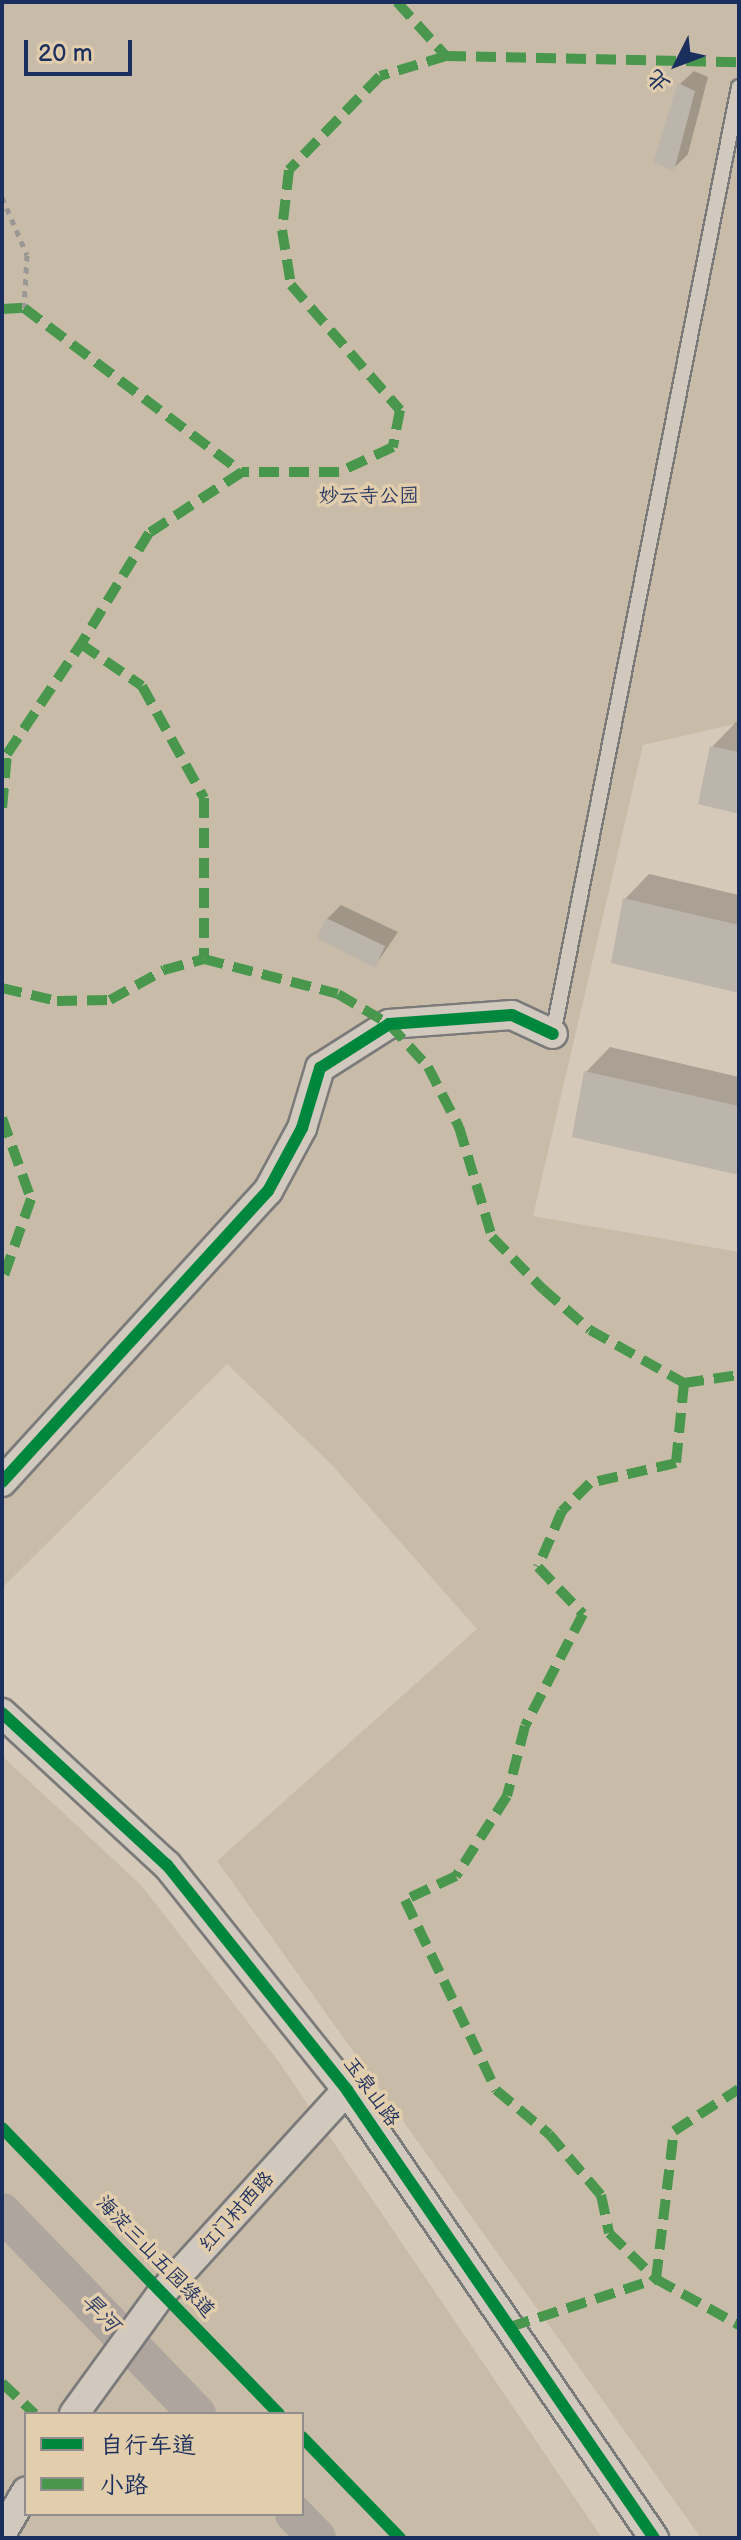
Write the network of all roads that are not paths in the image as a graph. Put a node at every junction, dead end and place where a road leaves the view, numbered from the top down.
1 (739, 87) edge
2 (553, 1034) joint
3 (2, 1482) edge
4 (2, 1713) edge
5 (347, 2090) junction
6 (75, 2412) edge
7 (24, 2495) edge
8 (2, 2533) edge
9 (654, 2538) edge

1 - 2 lane
2 - 3 street
4 - 5 street, 玉泉山路
5 - 6 street, 红门村西路
5 - 9 street, 玉泉山路
7 - 8 street

